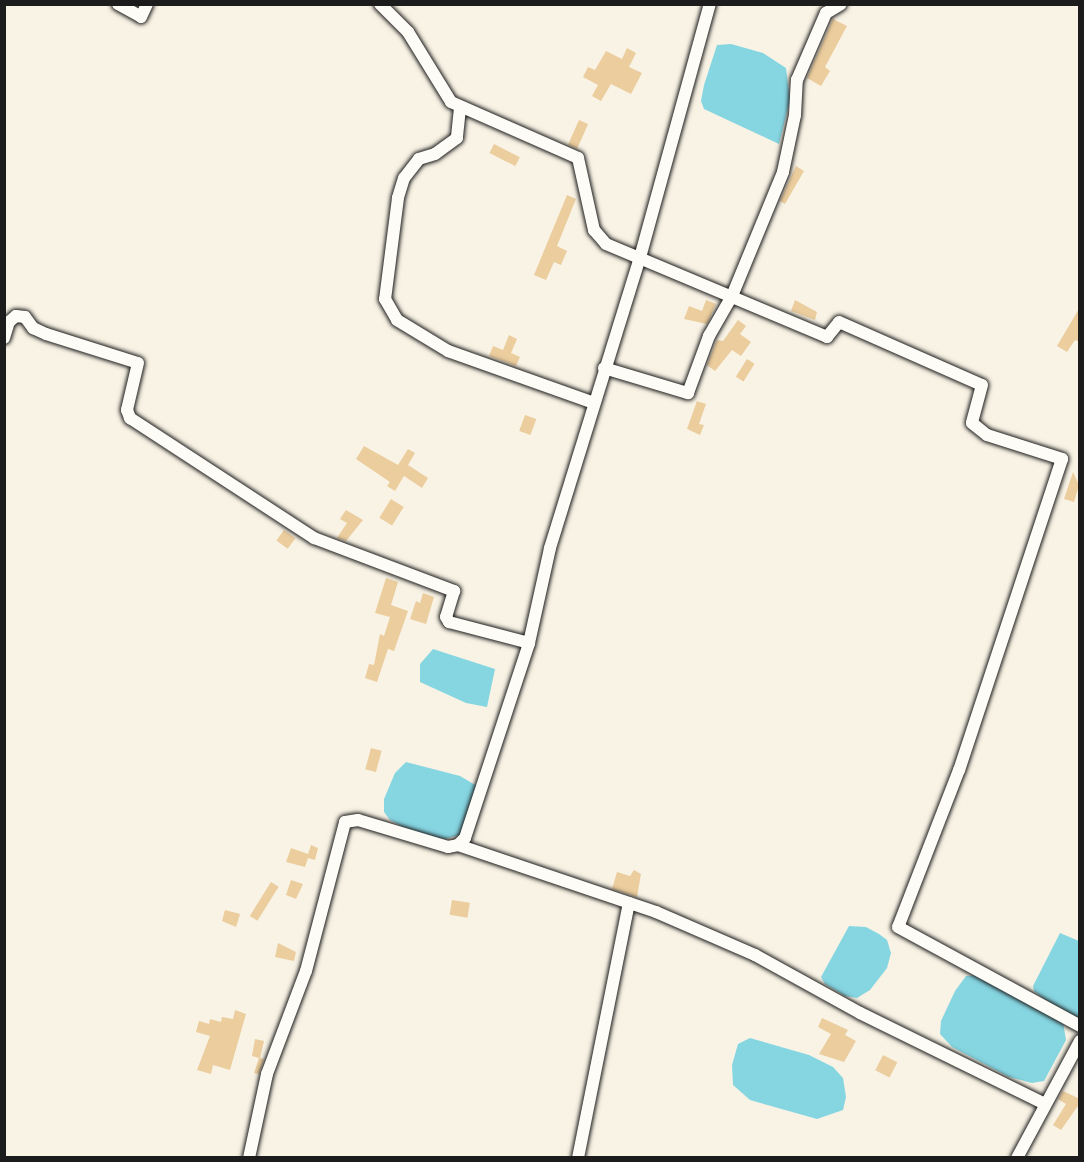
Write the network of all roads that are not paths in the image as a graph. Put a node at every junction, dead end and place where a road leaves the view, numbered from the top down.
1 (118, 4) edge
2 (147, 4) edge
3 (380, 4) edge
4 (710, 4) edge
5 (841, 4) edge
6 (460, 108) junction
7 (639, 261) junction
8 (732, 296) junction
9 (4, 338) edge
10 (604, 368) junction
11 (594, 403) junction
12 (529, 644) junction
13 (458, 845) junction
14 (630, 903) junction
15 (1080, 1026) edge
16 (1080, 1041) edge
17 (1045, 1104) junction
18 (249, 1158) edge
19 (578, 1158) edge
20 (1017, 1158) edge

1 - 2 street
3 - 6 street
4 - 7 street
5 - 8 street
6 - 7 street
6 - 11 street
7 - 8 street
7 - 10 street
8 - 10 street
8 - 15 street
9 - 12 street
10 - 11 street
11 - 12 street
12 - 13 street
13 - 14 street
13 - 18 street
14 - 17 street
14 - 19 street
16 - 17 street
17 - 20 street

